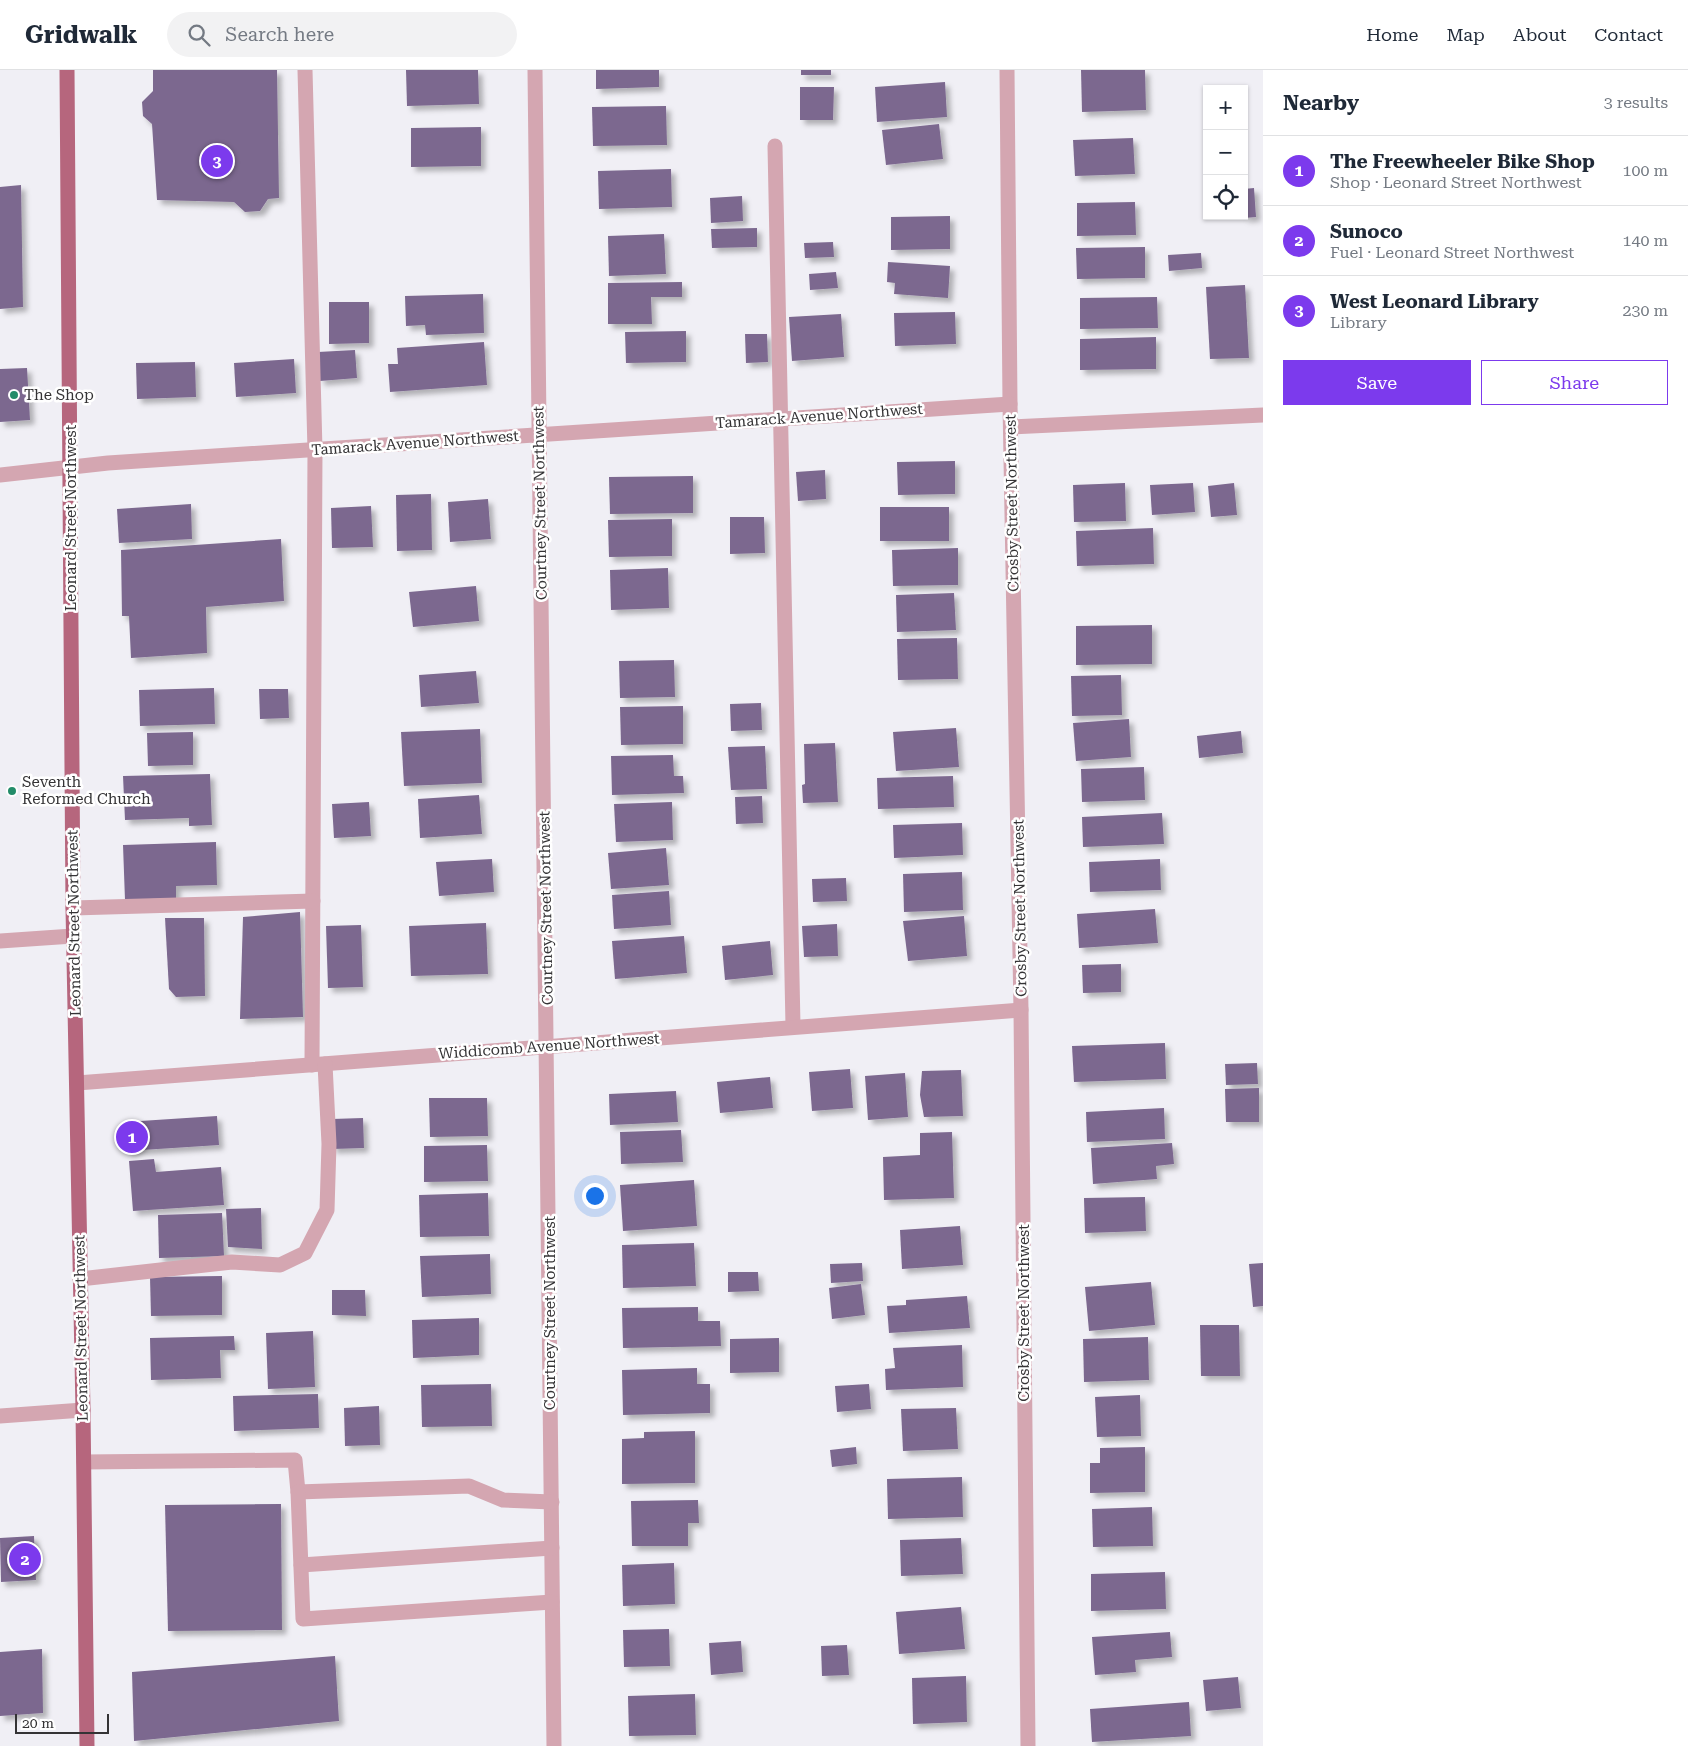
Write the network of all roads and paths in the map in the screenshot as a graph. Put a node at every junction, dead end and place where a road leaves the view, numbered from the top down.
1 (67, 70) edge
2 (305, 70) edge
3 (535, 70) edge
4 (1006, 70) edge
5 (775, 146) dead end
6 (1010, 404) junction
7 (1263, 415) edge
8 (779, 419) junction
9 (1012, 427) junction
10 (539, 434) junction
11 (315, 450) junction
12 (70, 468) junction
13 (0, 475) edge
14 (313, 901) junction
15 (73, 908) junction
16 (73, 936) junction
17 (0, 941) edge
18 (1021, 1010) junction
19 (793, 1026) junction
20 (548, 1046) junction
21 (319, 1064) junction
22 (77, 1083) junction
23 (80, 1279) junction
24 (83, 1410) junction
25 (0, 1416) edge
26 (84, 1462) junction
27 (298, 1492) junction
28 (552, 1502) junction
29 (552, 1548) junction
30 (301, 1565) junction
31 (552, 1602) junction
32 (87, 1746) edge
33 (554, 1746) edge
34 (1028, 1746) edge

1 - 12 main road, Leonard Street Northwest
2 - 11 street
3 - 10 street, Courtney Street Northwest
4 - 6 street, Crosby Street Northwest
5 - 8 street
6 - 8 street, Tamarack Avenue Northwest
6 - 9 street, Crosby Street Northwest
7 - 9 street
8 - 10 street, Tamarack Avenue Northwest
8 - 19 street
9 - 18 street, Crosby Street Northwest
10 - 11 street, Tamarack Avenue Northwest
10 - 20 street, Courtney Street Northwest
11 - 12 street, Tamarack Avenue Northwest
11 - 14 street
12 - 13 street, Tamarack Avenue Northwest
12 - 15 main road, Leonard Street Northwest
14 - 15 street
14 - 21 street
15 - 16 main road, Leonard Street Northwest
16 - 17 street
16 - 22 main road, Leonard Street Northwest
18 - 19 street, Widdicomb Avenue Northwest
18 - 34 street, Crosby Street Northwest
19 - 20 street, Widdicomb Avenue Northwest
20 - 21 street, Widdicomb Avenue Northwest
20 - 28 street, Courtney Street Northwest
21 - 22 street, Widdicomb Avenue Northwest
21 - 23 street
22 - 23 main road, Leonard Street Northwest
23 - 24 main road, Leonard Street Northwest
24 - 25 street
24 - 26 main road, Leonard Street Northwest
26 - 27 street
26 - 32 main road, Leonard Street Northwest
27 - 28 street
27 - 30 street
28 - 29 street, Courtney Street Northwest
29 - 30 street
29 - 31 street, Courtney Street Northwest
30 - 31 street
31 - 33 street, Courtney Street Northwest

